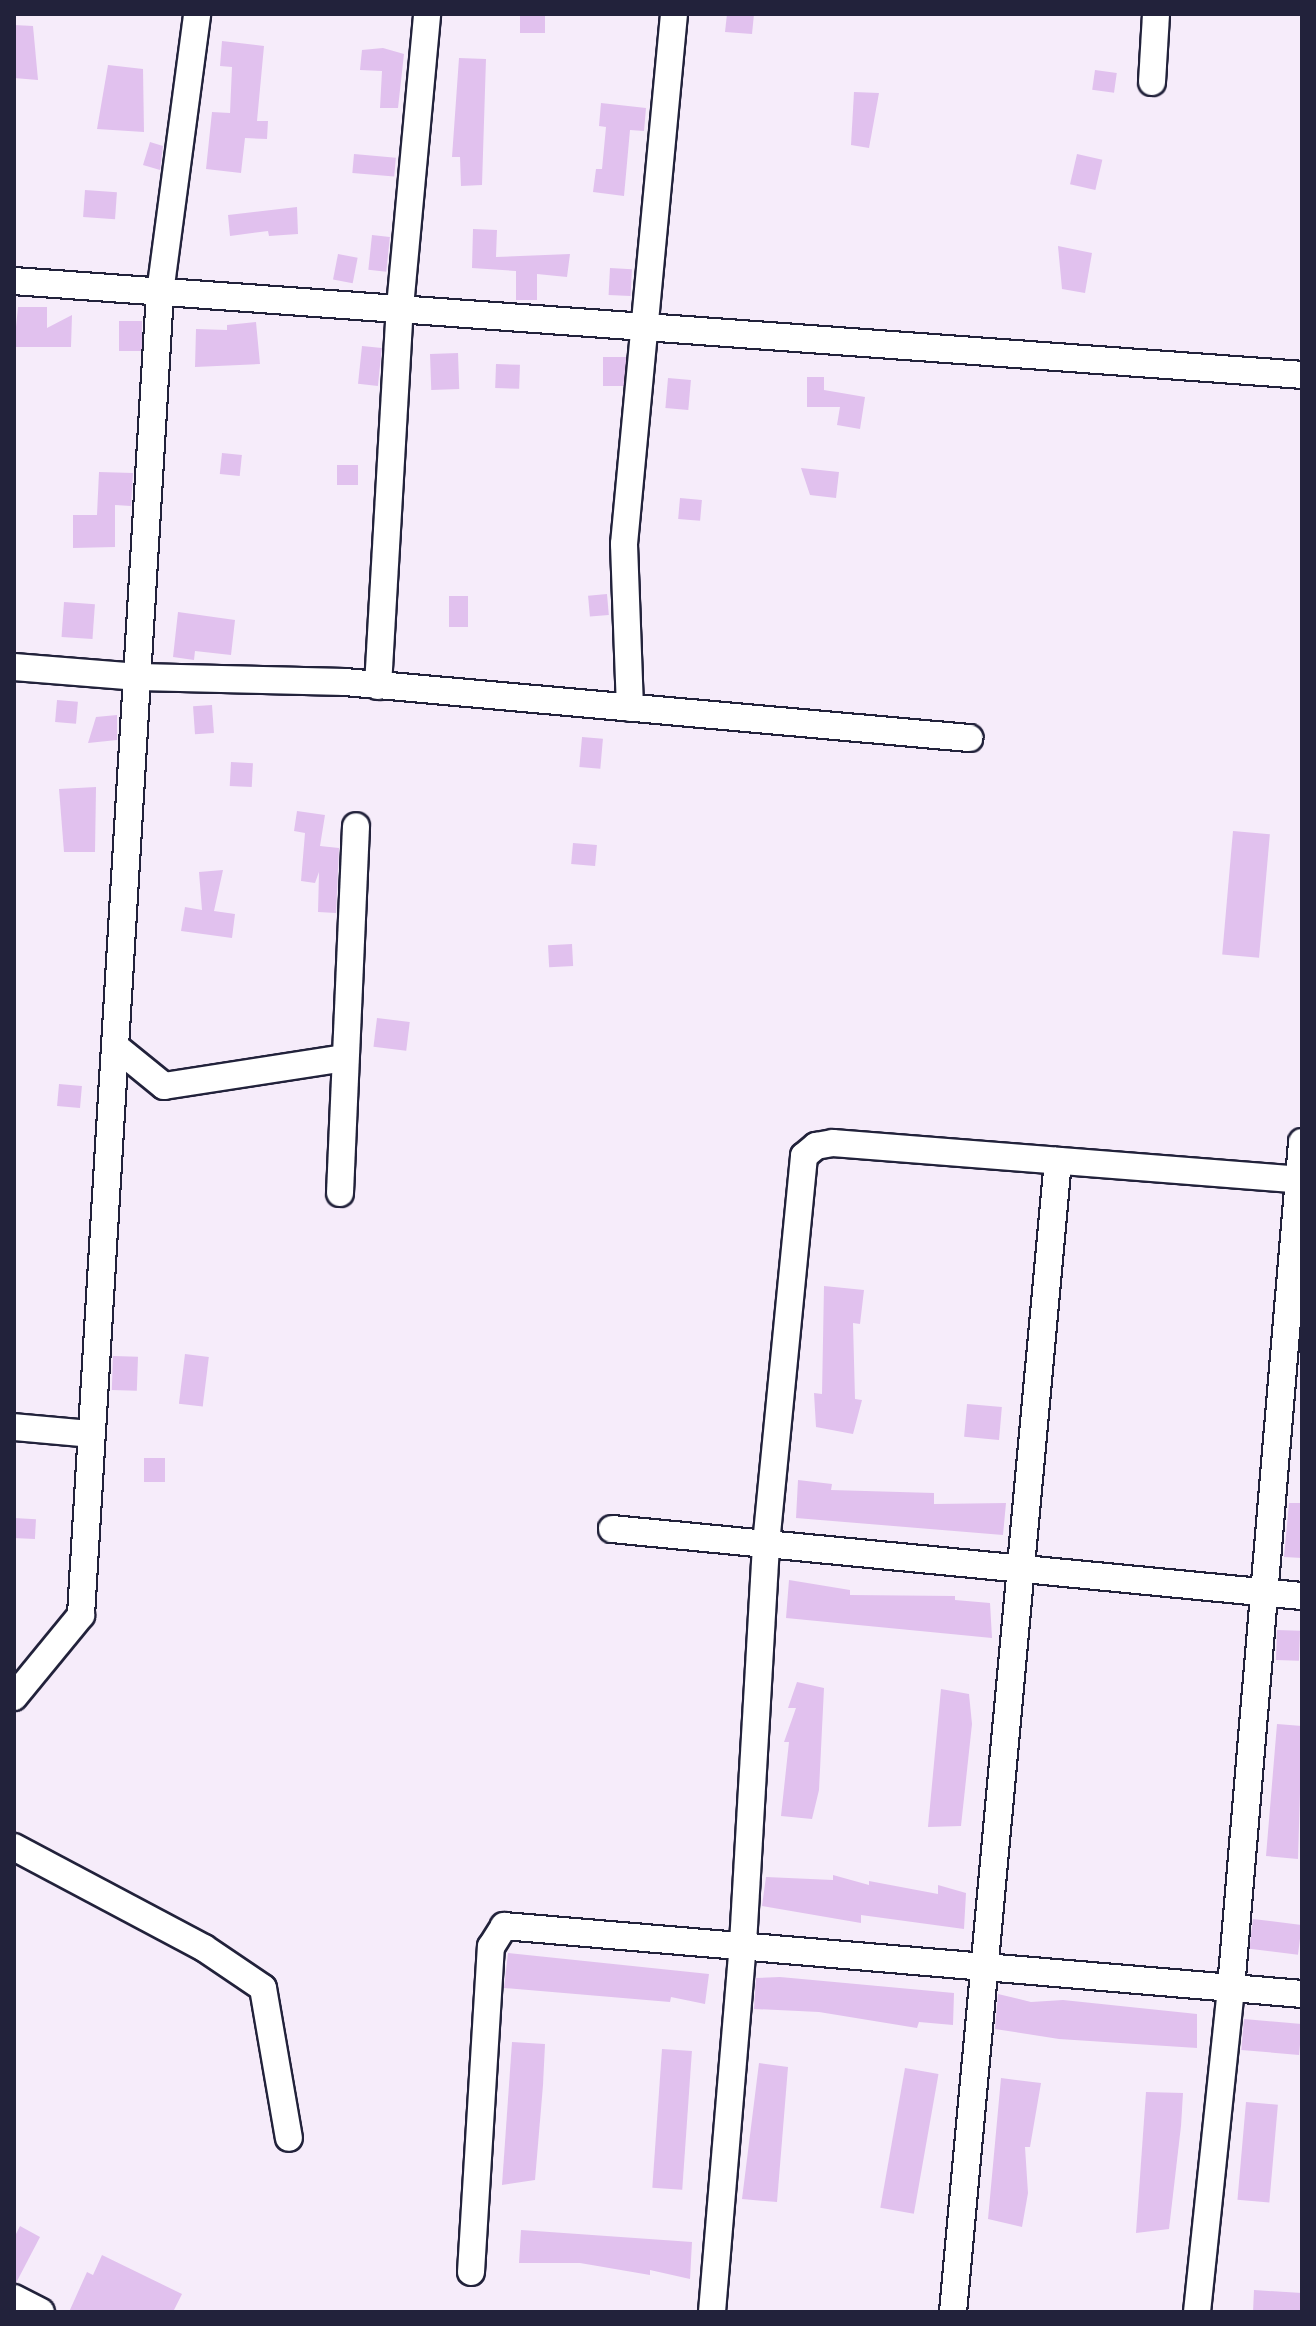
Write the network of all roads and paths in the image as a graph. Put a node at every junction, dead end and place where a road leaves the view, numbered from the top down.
1 (197, 14) edge
2 (427, 14) edge
3 (674, 14) edge
4 (1156, 14) edge
5 (1152, 82) dead end
6 (14, 281) edge
7 (160, 293) junction
8 (400, 307) junction
9 (647, 329) junction
10 (1302, 375) edge
11 (14, 667) edge
12 (139, 677) junction
13 (378, 686) junction
14 (630, 708) junction
15 (969, 738) dead end
16 (356, 826) dead end
17 (116, 1047) junction
18 (344, 1058) junction
19 (1302, 1142) edge
20 (1058, 1161) junction
21 (1301, 1180) edge
22 (340, 1193) dead end
23 (14, 1427) edge
24 (91, 1434) junction
25 (612, 1529) dead end
26 (766, 1544) junction
27 (1023, 1569) junction
28 (1263, 1592) junction
29 (1302, 1596) edge
30 (14, 1697) edge
31 (14, 1847) edge
32 (743, 1944) junction
33 (983, 1966) junction
34 (1231, 1988) junction
35 (1302, 1994) edge
36 (289, 2138) dead end
37 (471, 2272) dead end
38 (14, 2298) edge
39 (41, 2312) edge
40 (712, 2312) edge
41 (953, 2312) edge
42 (1197, 2312) edge

1 - 7 street
2 - 8 street
3 - 9 street
4 - 5 street
6 - 7 street
7 - 8 street
7 - 12 street
8 - 9 street
8 - 13 street
9 - 10 street
9 - 14 street
11 - 12 street
12 - 13 street
12 - 17 street
13 - 14 street
14 - 15 street
16 - 18 street
17 - 18 street
17 - 24 street
18 - 22 street
19 - 21 street
20 - 21 street
20 - 26 street
20 - 27 street
21 - 28 street
23 - 24 street
24 - 30 street
25 - 26 street
26 - 27 street
26 - 32 street
27 - 28 street
27 - 33 street
28 - 29 street
28 - 34 street
31 - 36 street
32 - 33 street
32 - 37 street
32 - 40 street
33 - 34 street
33 - 41 street
34 - 35 street
34 - 42 street
38 - 39 street

